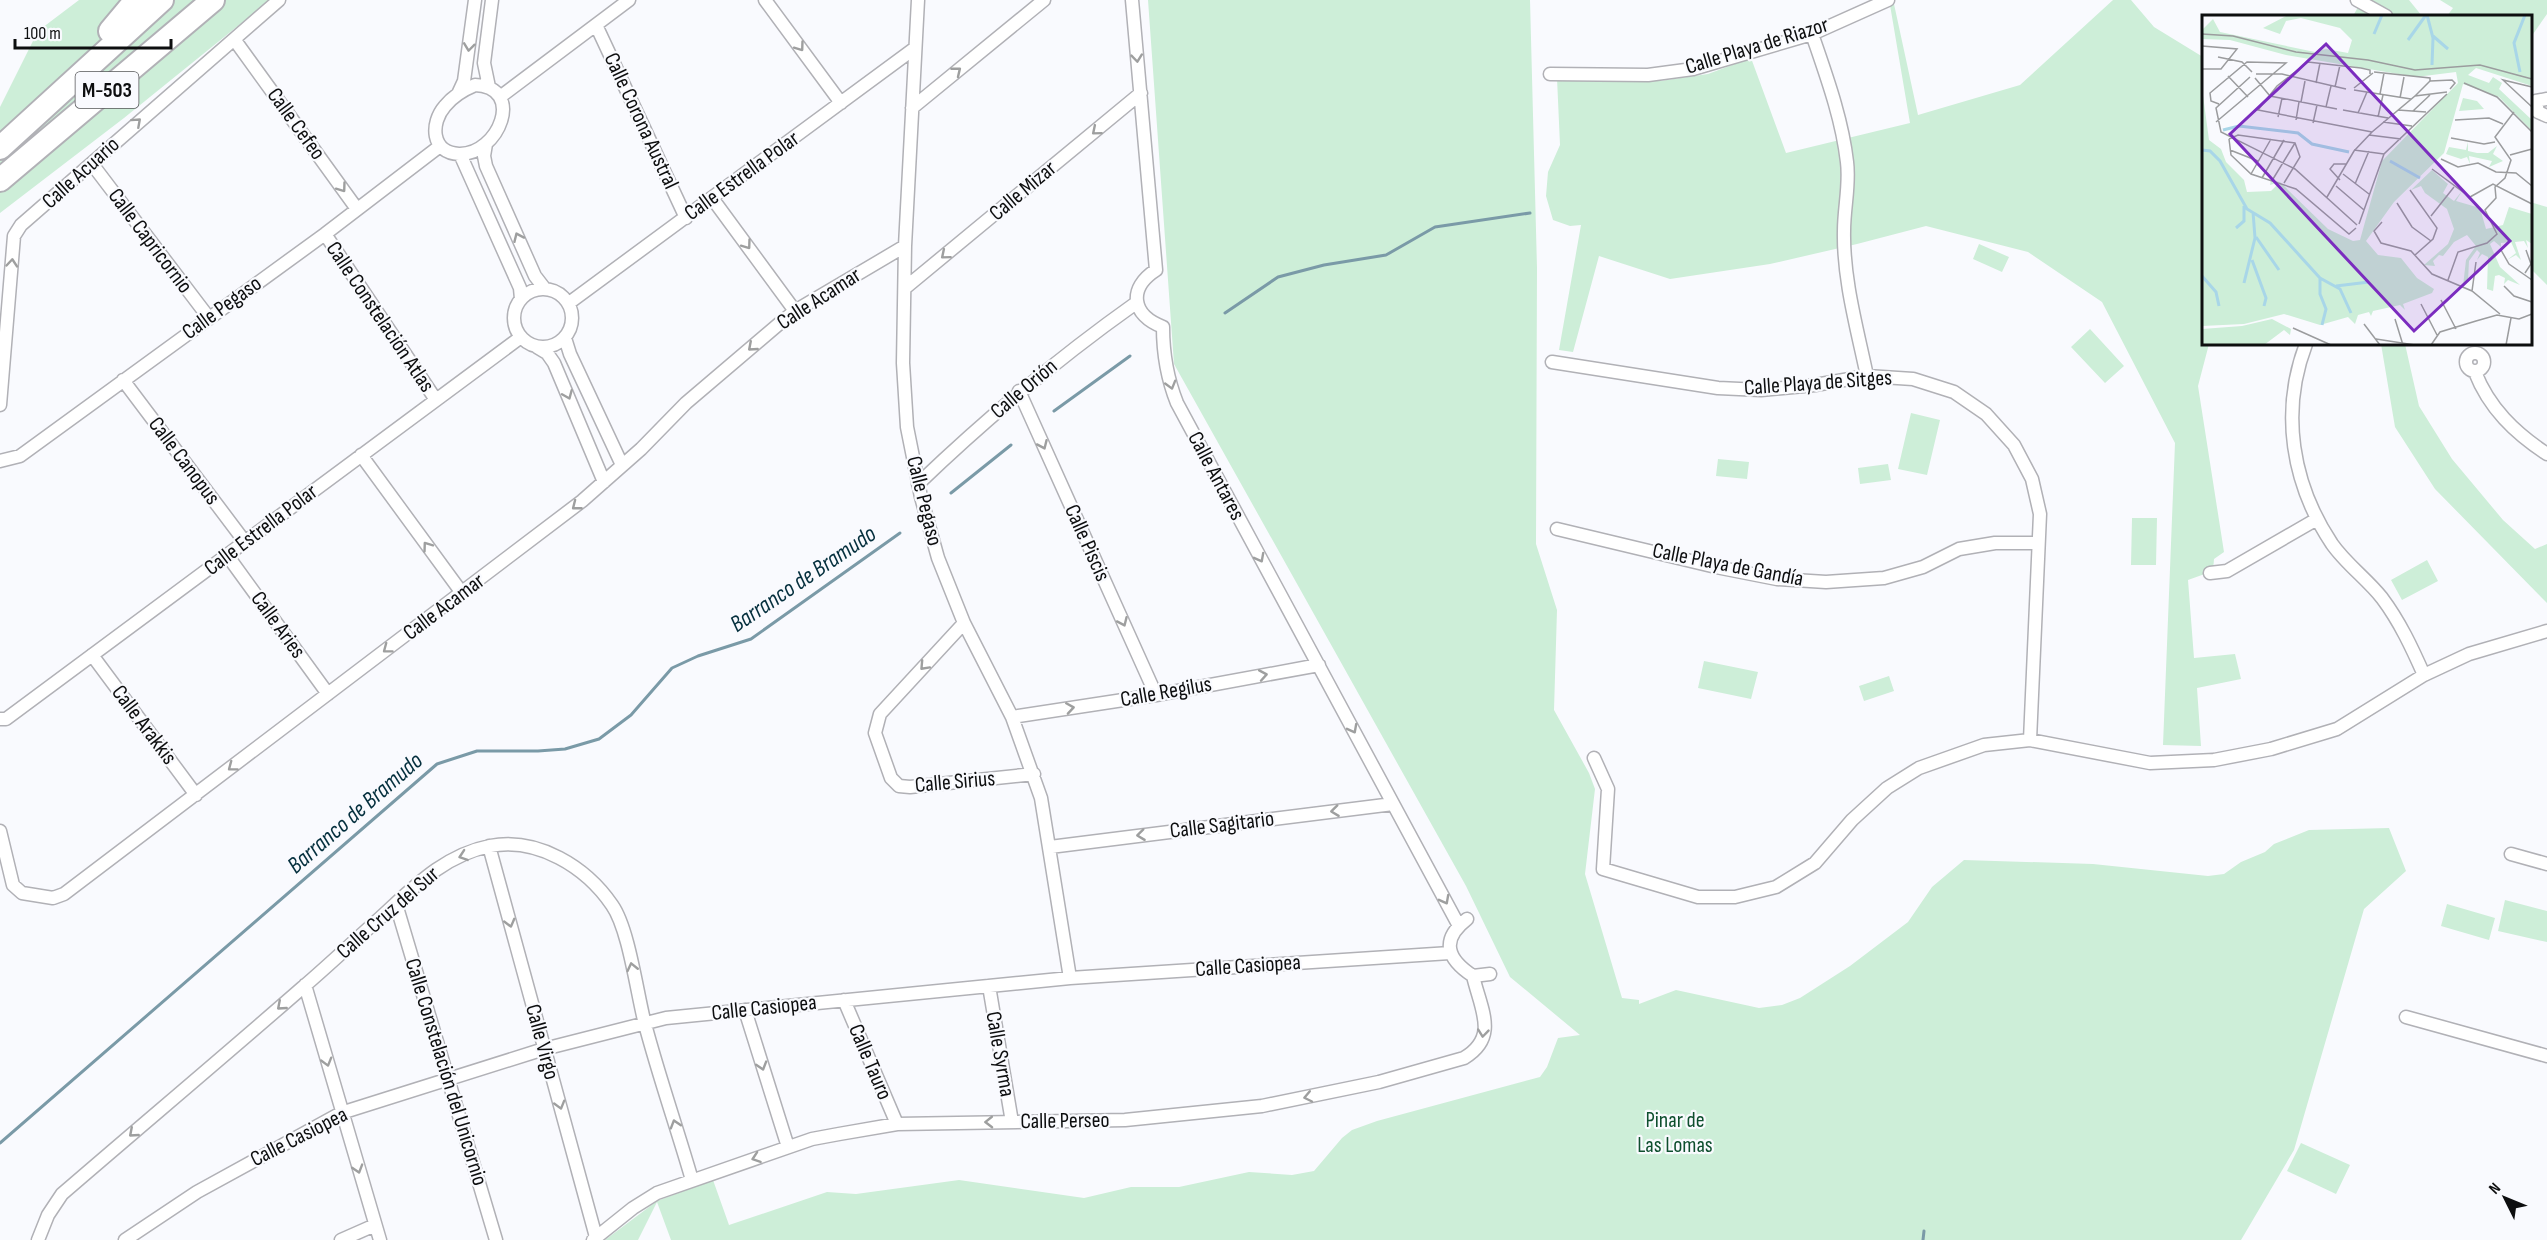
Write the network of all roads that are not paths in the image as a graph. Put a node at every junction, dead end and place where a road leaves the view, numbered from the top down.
1 (136, 0) edge
2 (162, 0) edge
3 (189, 0) edge
4 (213, 0) edge
5 (279, 0) edge
6 (475, 0) edge
7 (492, 0) edge
8 (629, 0) edge
9 (765, 0) edge
10 (918, 0) edge
11 (1044, 0) edge
12 (1132, 0) edge
13 (1888, 0) edge
14 (2357, 0) edge
15 (2384, 15) edge
16 (596, 25) junction
17 (1812, 34) junction
18 (234, 39) junction
19 (915, 48) junction
20 (1550, 74) dead end
21 (489, 87) junction
22 (1141, 93) junction
23 (458, 94) junction
24 (500, 97) junction
25 (2547, 99) edge
26 (841, 103) junction
27 (912, 108) junction
28 (2547, 116) edge
29 (0, 142) edge
30 (486, 144) junction
31 (440, 146) junction
32 (0, 148) edge
33 (460, 154) junction
34 (92, 164) junction
35 (0, 172) edge
36 (0, 180) edge
37 (712, 198) junction
38 (357, 209) junction
39 (686, 218) junction
40 (325, 234) junction
41 (905, 246) junction
42 (545, 288) junction
43 (904, 288) junction
44 (521, 299) junction
45 (569, 303) junction
46 (1136, 303) junction
47 (795, 311) junction
48 (208, 318) junction
49 (521, 337) junction
50 (565, 338) junction
51 (2306, 345) edge
52 (537, 347) junction
53 (1552, 362) dead end
54 (2475, 372) dead end
55 (1867, 376) junction
56 (123, 380) junction
57 (1019, 391) junction
58 (436, 400) junction
59 (0, 405) edge
60 (2547, 454) edge
61 (361, 455) junction
62 (0, 461) edge
63 (622, 465) junction
64 (604, 482) junction
65 (918, 484) junction
66 (2317, 519) junction
67 (1557, 529) dead end
68 (245, 542) junction
69 (2038, 543) junction
70 (227, 555) junction
71 (2210, 573) dead end
72 (462, 593) junction
73 (964, 623) junction
74 (2547, 631) edge
75 (92, 655) junction
76 (1319, 665) junction
77 (2424, 675) junction
78 (328, 694) junction
79 (1156, 695) junction
80 (1012, 717) junction
81 (0, 719) edge
82 (2030, 740) junction
83 (1594, 758) dead end
84 (1034, 774) junction
85 (196, 795) junction
86 (1393, 804) junction
87 (0, 831) edge
88 (489, 846) junction
89 (1050, 847) junction
90 (2511, 854) dead end
91 (2547, 864) edge
92 (396, 904) junction
93 (1450, 953) junction
94 (1490, 974) dead end
95 (1473, 976) junction
96 (1070, 978) junction
97 (305, 985) junction
98 (989, 986) junction
99 (844, 1000) junction
100 (745, 1010) junction
101 (2406, 1017) dead end
102 (645, 1024) junction
103 (544, 1049) junction
104 (2547, 1056) edge
105 (448, 1079) junction
106 (341, 1113) junction
107 (1012, 1122) junction
108 (897, 1124) junction
109 (788, 1148) junction
110 (692, 1180) junction
111 (375, 1225) junction
112 (595, 1239) edge
113 (38, 1240) edge
114 (125, 1240) edge
115 (341, 1240) edge
116 (380, 1240) edge
117 (496, 1240) edge

1 - 29 highway, M-503
2 - 32 highway, M-503
3 - 35 highway, M-503
4 - 36 highway, M-503
5 - 18 street, Calle Acuario
6 -> 23 street
7 - 21 street
8 - 16 street
9 -> 26 street
10 - 19 street, Calle Pegaso
27 -> 11 street
12 -> 22 street
13 - 17 street, Calle Playa de Riazor
14 - 15 street
16 - 24 street
16 - 39 street, Calle Corona Austral
17 - 20 street, Calle Playa de Riazor
17 - 55 street
34 -> 18 street, Calle Acuario
18 -> 38 street, Calle Cefeo
19 - 26 street, Calle Estrella Polar
19 - 27 street, Calle Pegaso
21 - 23 street
21 - 24 street
22 -> 43 street, Calle Mizar
22 - 46 street
23 - 31 street
24 - 30 street
25 - 28 street
26 - 37 street, Calle Estrella Polar
27 - 41 street, Calle Pegaso
30 - 33 street
42 -> 30 street
31 - 33 street
31 - 38 street, Calle Pegaso
33 - 44 street
34 - 48 street, Calle Capricornio
59 -> 34 street, Calle Acuario
37 - 39 street, Calle Estrella Polar
37 -> 47 street
38 - 40 street, Calle Pegaso
39 - 45 street, Calle Estrella Polar
40 - 48 street, Calle Pegaso
40 - 58 street, Calle Constelación Atlas
41 - 43 street, Calle Pegaso
41 - 47 street, Calle Acamar
42 - 44 street
42 - 45 street
43 - 65 street, Calle Pegaso
44 - 49 street
45 - 50 street
46 - 57 street, Calle Orión
46 -> 76 street, Calle Antares
47 -> 63 street, Calle Acamar
48 - 56 street, Calle Pegaso
49 - 52 street
49 - 58 street, Calle Estrella Polar
50 - 52 street
50 - 63 street
51 - 66 street
52 -> 64 street
53 - 55 street, Calle Playa de Sitges
54 - 60 street
55 - 69 street, Calle Playa de Sitges
56 - 62 street, Calle Pegaso
56 - 68 street, Calle Canopus
57 - 65 street, Calle Orión
57 -> 79 street, Calle Piscis
58 - 61 street, Calle Estrella Polar
61 - 68 street, Calle Estrella Polar
72 -> 61 street
63 - 64 street, Calle Acamar
64 -> 72 street, Calle Acamar
65 - 73 street, Calle Pegaso
66 - 71 street
66 - 77 street
67 - 69 street, Calle Playa de Gandía
68 - 70 street, Calle Estrella Polar
69 - 82 street, Calle Playa de Sitges
70 - 75 street, Calle Estrella Polar
70 - 78 street, Calle Aries
72 -> 78 street, Calle Acamar
73 - 80 street, Calle Pegaso
73 -> 84 street, Calle Sirius
74 - 77 street
75 - 81 street, Calle Estrella Polar
75 - 85 street, Calle Arakkis
79 -> 76 street, Calle Regilus
76 -> 86 street, Calle Antares
77 - 82 street
78 -> 85 street, Calle Acamar
80 -> 79 street, Calle Regilus
80 - 84 street, Calle Pegaso
82 - 83 street
84 - 89 street, Calle Pegaso
85 - 87 street, Calle Acamar
86 -> 89 street, Calle Sagitario
86 -> 93 street, Calle Antares
88 -> 92 street, Calle Cruz del Sur
102 -> 88 street, Calle Cruz del Sur
88 -> 103 street, Calle Virgo
89 - 96 street, Calle Pegaso
90 - 91 street
92 - 97 street, Calle Cruz del Sur
92 - 105 street, Calle Constelación del Unicornio
93 - 95 street
93 - 96 street, Calle Casiopea
94 - 95 street
95 -> 107 street, Calle Perseo
96 - 98 street, Calle Casiopea
97 -> 106 street
97 -> 113 street, Calle Cruz del Sur
98 - 99 street, Calle Casiopea
98 - 107 street, Calle Syrma
99 - 100 street, Calle Casiopea
99 - 108 street, Calle Tauro
100 - 102 street, Calle Casiopea
100 -> 109 street
101 - 104 street
102 - 103 street, Calle Casiopea
110 -> 102 street, Calle Cruz del Sur
103 - 105 street, Calle Casiopea
103 -> 112 street, Calle Virgo
105 - 106 street, Calle Casiopea
105 - 117 street, Calle Constelación del Unicornio
106 -> 111 street
106 - 114 street, Calle Casiopea
107 -> 108 street, Calle Perseo
108 - 109 street, Calle Perseo
109 -> 110 street, Calle Perseo
110 - 112 street, Calle Perseo
111 - 115 street
111 - 116 street

